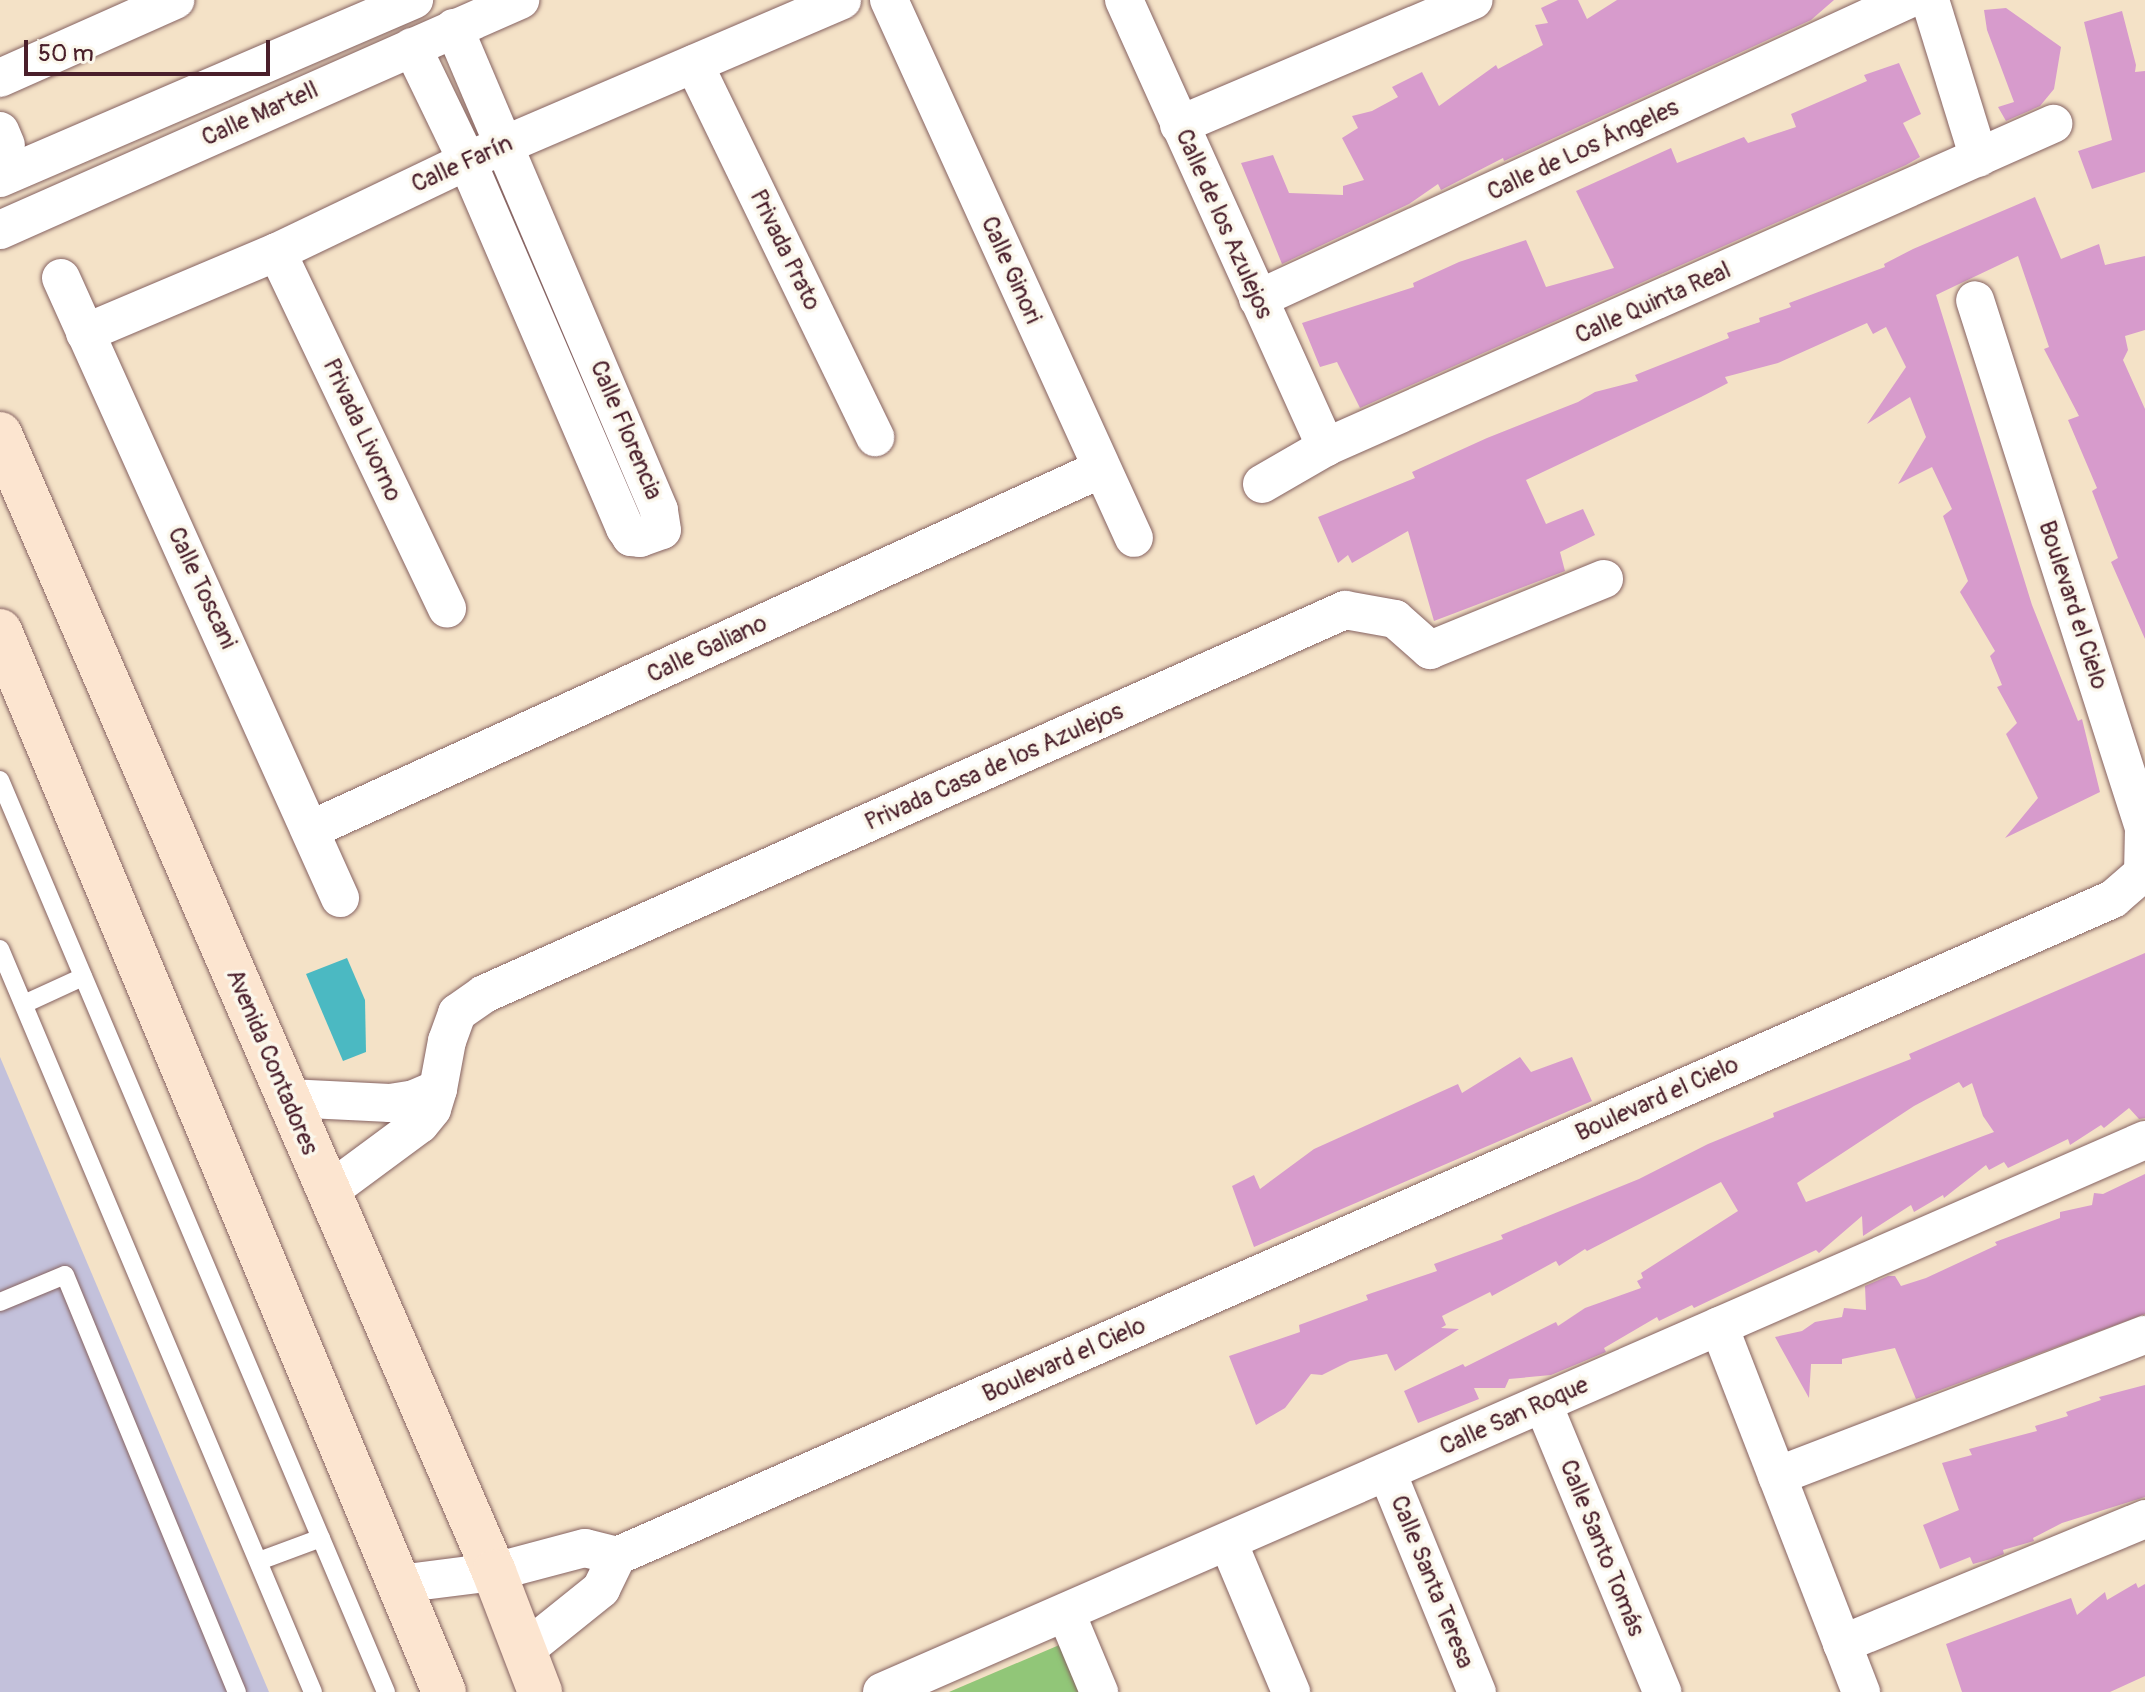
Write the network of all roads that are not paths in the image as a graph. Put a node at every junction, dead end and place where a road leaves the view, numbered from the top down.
1 (175, 0) edge
2 (414, 0) edge
3 (520, 0) edge
4 (842, 0) edge
5 (889, 0) edge
6 (1124, 0) edge
7 (1474, 0) edge
8 (1907, 0) edge
9 (1930, 0) edge
10 (454, 28) junction
11 (328, 37) junction
12 (412, 47) junction
13 (694, 64) junction
14 (348, 75) junction
15 (0, 78) edge
16 (2053, 124) dead end
17 (1179, 125) junction
18 (507, 144) junction
19 (2, 151) edge
20 (1979, 158) junction
21 (467, 161) junction
22 (0, 230) edge
23 (277, 252) junction
24 (61, 278) dead end
25 (1258, 299) junction
26 (1975, 300) dead end
27 (85, 333) junction
28 (588, 338) junction
29 (551, 358) junction
30 (0, 434) edge
31 (875, 437) dead end
32 (1326, 447) junction
33 (1101, 469) junction
34 (1262, 484) dead end
35 (1134, 538) dead end
36 (1604, 579) dead end
37 (447, 608) dead end
38 (0, 631) edge
39 (0, 780) edge
40 (312, 829) junction
41 (340, 898) dead end
42 (0, 949) edge
43 (83, 977) junction
44 (24, 1004) junction
45 (438, 1089) junction
46 (288, 1098) junction
47 (2145, 1140) edge
48 (328, 1192) junction
49 (0, 1302) edge
50 (1719, 1326) junction
51 (2145, 1335) edge
52 (1543, 1404) junction
53 (1387, 1472) junction
54 (1777, 1476) junction
55 (2145, 1519) edge
56 (321, 1538) junction
57 (1228, 1542) junction
58 (617, 1556) junction
59 (259, 1561) junction
60 (494, 1572) junction
61 (399, 1584) junction
62 (1066, 1613) junction
63 (1842, 1644) junction
64 (524, 1651) junction
65 (237, 1692) edge
66 (313, 1692) edge
67 (386, 1692) edge
68 (444, 1692) edge
69 (540, 1692) edge
70 (882, 1692) edge
71 (1099, 1692) edge
72 (1291, 1692) edge
73 (1477, 1692) edge
74 (1662, 1692) edge
75 (1861, 1692) edge

1 - 15 street
2 - 11 street, Calle Martell
3 - 10 street, Calle Martell
4 - 13 street, Calle Farín
5 - 33 street, Calle Ginori
6 - 17 street, Calle de los Azulejos
7 - 17 street
8 - 25 street, Calle de Los Ángeles
9 - 20 street
10 - 12 street, Calle Martell
10 - 18 street, Calle Florencia
11 - 14 street
11 - 19 street, Calle Martell
12 - 14 street, Calle Martell
12 - 21 street, Calle Florencia
13 - 18 street, Calle Farín
13 - 31 street, Privada Prato
14 - 22 street, Calle Martell
16 - 20 street, Calle Quinta Real
17 - 25 street, Calle de los Azulejos
18 - 21 street, Calle Farín
18 - 28 street, Calle Florencia
20 - 32 street, Calle Quinta Real
21 - 23 street, Calle Farín
21 - 29 street, Calle Florencia
23 - 27 street, Calle Farín
23 - 37 street, Privada Livorno
24 - 27 street, Calle Toscani
25 - 32 street, Calle de los Azulejos
26 - 58 street, Boulevard el Cielo
27 - 40 street, Calle Toscani
28 - 29 street
28 - 29 street, Calle Florencia
30 - 46 main road, Avenida Contadores
32 - 34 street, Calle Quinta Real
33 - 35 street, Calle Ginori
33 - 40 street, Calle Galiano
36 - 45 street, Privada Casa de los Azulejos
38 - 61 main road
39 - 43 lane
40 - 41 street, Calle Toscani
42 - 44 lane
43 - 44 lane
43 - 56 lane
44 - 59 lane
45 - 46 street
45 - 48 street
46 - 48 main road, Avenida Contadores
47 - 50 street, Calle San Roque
48 - 60 main road, Avenida Contadores
49 - 65 lane
50 - 52 street, Calle San Roque
50 - 54 street
51 - 54 street
52 - 53 street, Calle San Roque
52 - 74 street, Calle Santo Tomás
53 - 57 street, Calle San Roque
53 - 73 street, Calle Santa Teresa
54 - 63 street
55 - 63 street
56 - 59 lane
56 - 67 lane
57 - 62 street, Calle San Roque
57 - 72 street
58 - 60 street
58 - 64 street
59 - 66 lane
60 - 61 street
60 - 64 main road, Avenida Contadores
61 - 68 main road
62 - 70 street, Calle San Roque
62 - 71 street
63 - 75 street
64 - 69 main road, Avenida Contadores

